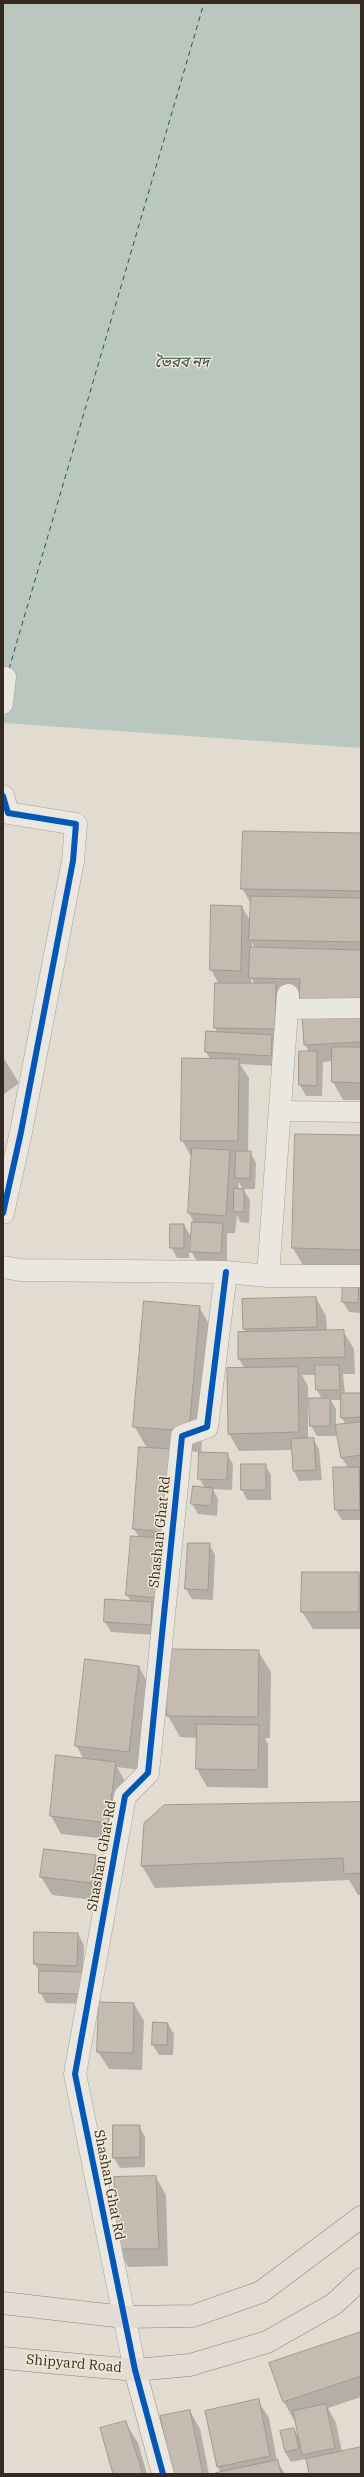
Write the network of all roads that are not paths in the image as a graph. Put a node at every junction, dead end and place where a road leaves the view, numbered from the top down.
1 (6, 677) dead end
2 (3, 704) edge
3 (3, 796) edge
4 (287, 1002) joint
5 (361, 1008) edge
6 (279, 1111) junction
7 (361, 1112) edge
8 (3, 1213) edge
9 (3, 1267) edge
10 (226, 1272) junction
11 (268, 1276) junction
12 (361, 1276) edge
13 (361, 2217) edge
14 (361, 2279) edge
15 (3, 2303) edge
16 (124, 2317) junction
17 (3, 2358) edge
18 (135, 2370) junction
19 (162, 2474) edge

1 - 2 lane
3 - 8 street
4 - 5 lane
4 - 6 street
6 - 7 lane
6 - 11 street
9 - 10 street
10 - 11 street
10 - 16 street, Shashan Ghat Rd
11 - 12 street
13 - 16 main road
14 - 18 main road, Shipyard Road
15 - 16 main road
16 - 18 street, Shashan Ghat Rd
17 - 18 main road, Shipyard Road
18 - 19 street, Shashan Ghat Rd

